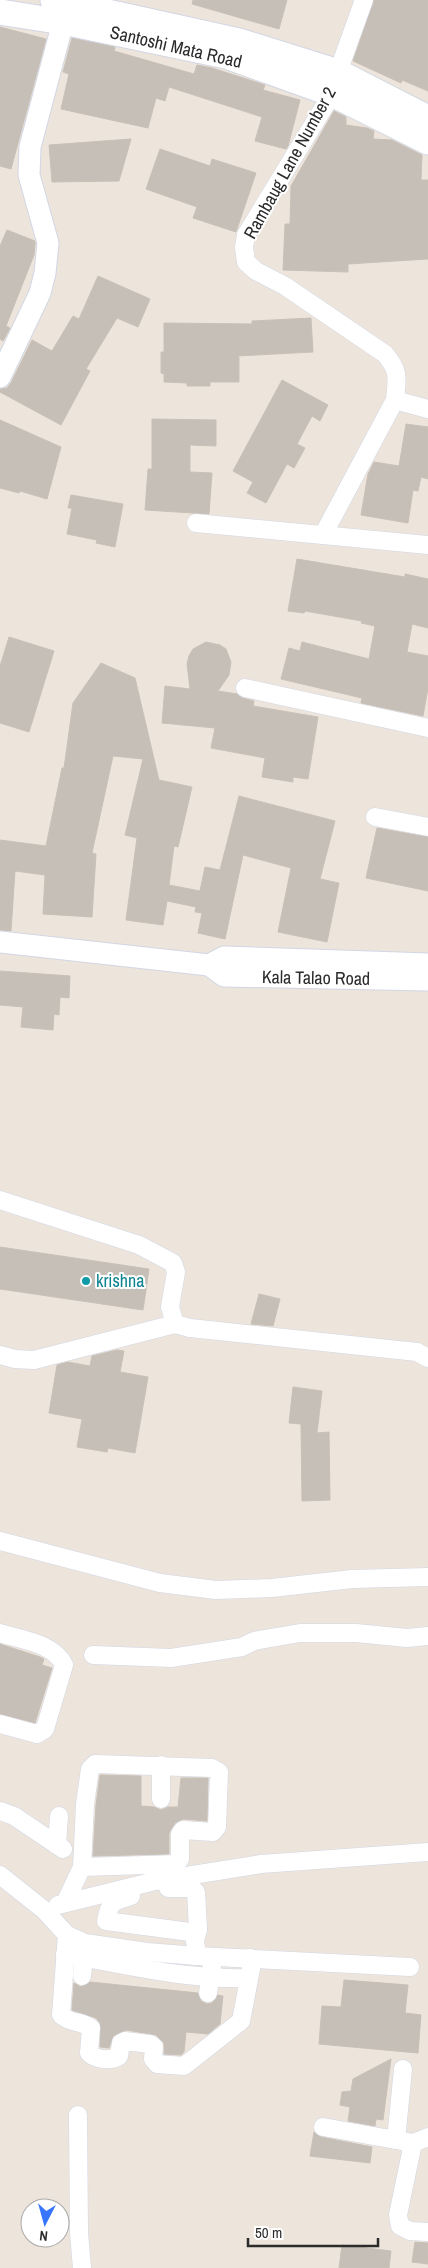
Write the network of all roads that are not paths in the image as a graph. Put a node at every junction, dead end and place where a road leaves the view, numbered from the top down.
1 (364, 0) edge
2 (63, 6) edge
3 (0, 12) edge
4 (335, 83) junction
5 (428, 118) edge
6 (428, 142) edge
7 (0, 377) edge
8 (395, 400) junction
9 (428, 409) edge
10 (196, 523) dead end
11 (323, 535) junction
12 (428, 545) edge
13 (245, 688) dead end
14 (428, 728) edge
15 (375, 817) dead end
16 (428, 827) edge
17 (0, 942) edge
18 (428, 964) edge
19 (209, 965) junction
20 (428, 980) edge
21 (0, 1200) edge
22 (176, 1324) junction
23 (0, 1356) edge
24 (428, 1358) edge
25 (0, 1541) edge
26 (428, 1577) edge
27 (0, 1633) edge
28 (428, 1636) edge
29 (93, 1655) dead end
30 (0, 1724) edge
31 (161, 1765) junction
32 (161, 1800) dead end
33 (0, 1811) edge
34 (59, 1816) dead end
35 (428, 1852) edge
36 (82, 1867) junction
37 (0, 1875) edge
38 (65, 1903) junction
39 (44, 1910) junction
40 (106, 1921) junction
41 (198, 1929) junction
42 (67, 1935) junction
43 (103, 1945) junction
44 (84, 1950) junction
45 (65, 1954) junction
46 (205, 1957) junction
47 (250, 1958) junction
48 (410, 1967) dead end
49 (82, 1976) dead end
50 (249, 1978) junction
51 (210, 1985) junction
52 (403, 2069) dead end
53 (78, 2115) dead end
54 (323, 2127) dead end
55 (412, 2140) edge
56 (428, 2232) edge
57 (82, 2268) edge

1 - 4 street, Rambaug Lane Number 2
2 - 3 main road, Santoshi Mata Road
2 - 4 main road, Santoshi Mata Road
2 - 7 street
4 - 5 main road, Santoshi Mata Road
4 - 6 main road, Santoshi Mata Road
4 - 8 street, Rambaug Lane Number 2
8 - 9 street
8 - 11 street, Rambaug Lane Number 2
10 - 11 street
11 - 12 street
13 - 14 street
15 - 16 street
17 - 19 street, Kala Talao Road
18 - 19 street, Kala Talao Road
19 - 20 street, Kala Talao Road
21 - 22 street
22 - 23 street
22 - 24 street
25 - 26 street
27 - 30 street
28 - 29 street
31 - 32 street
31 - 36 street
31 - 36 street
33 - 34 street
35 - 38 street
36 - 38 street
37 - 39 street
38 - 39 street
39 - 42 street
40 - 41 street
40 - 41 street
40 - 43 street
41 - 46 street
42 - 44 street
42 - 45 street
43 - 44 street
43 - 46 street
44 - 45 street
44 - 49 street
44 - 51 street
45 - 50 street
46 - 47 street
46 - 51 street
47 - 48 street
47 - 50 street
50 - 51 street
52 - 55 street
53 - 57 street
54 - 55 street
55 - 56 street

